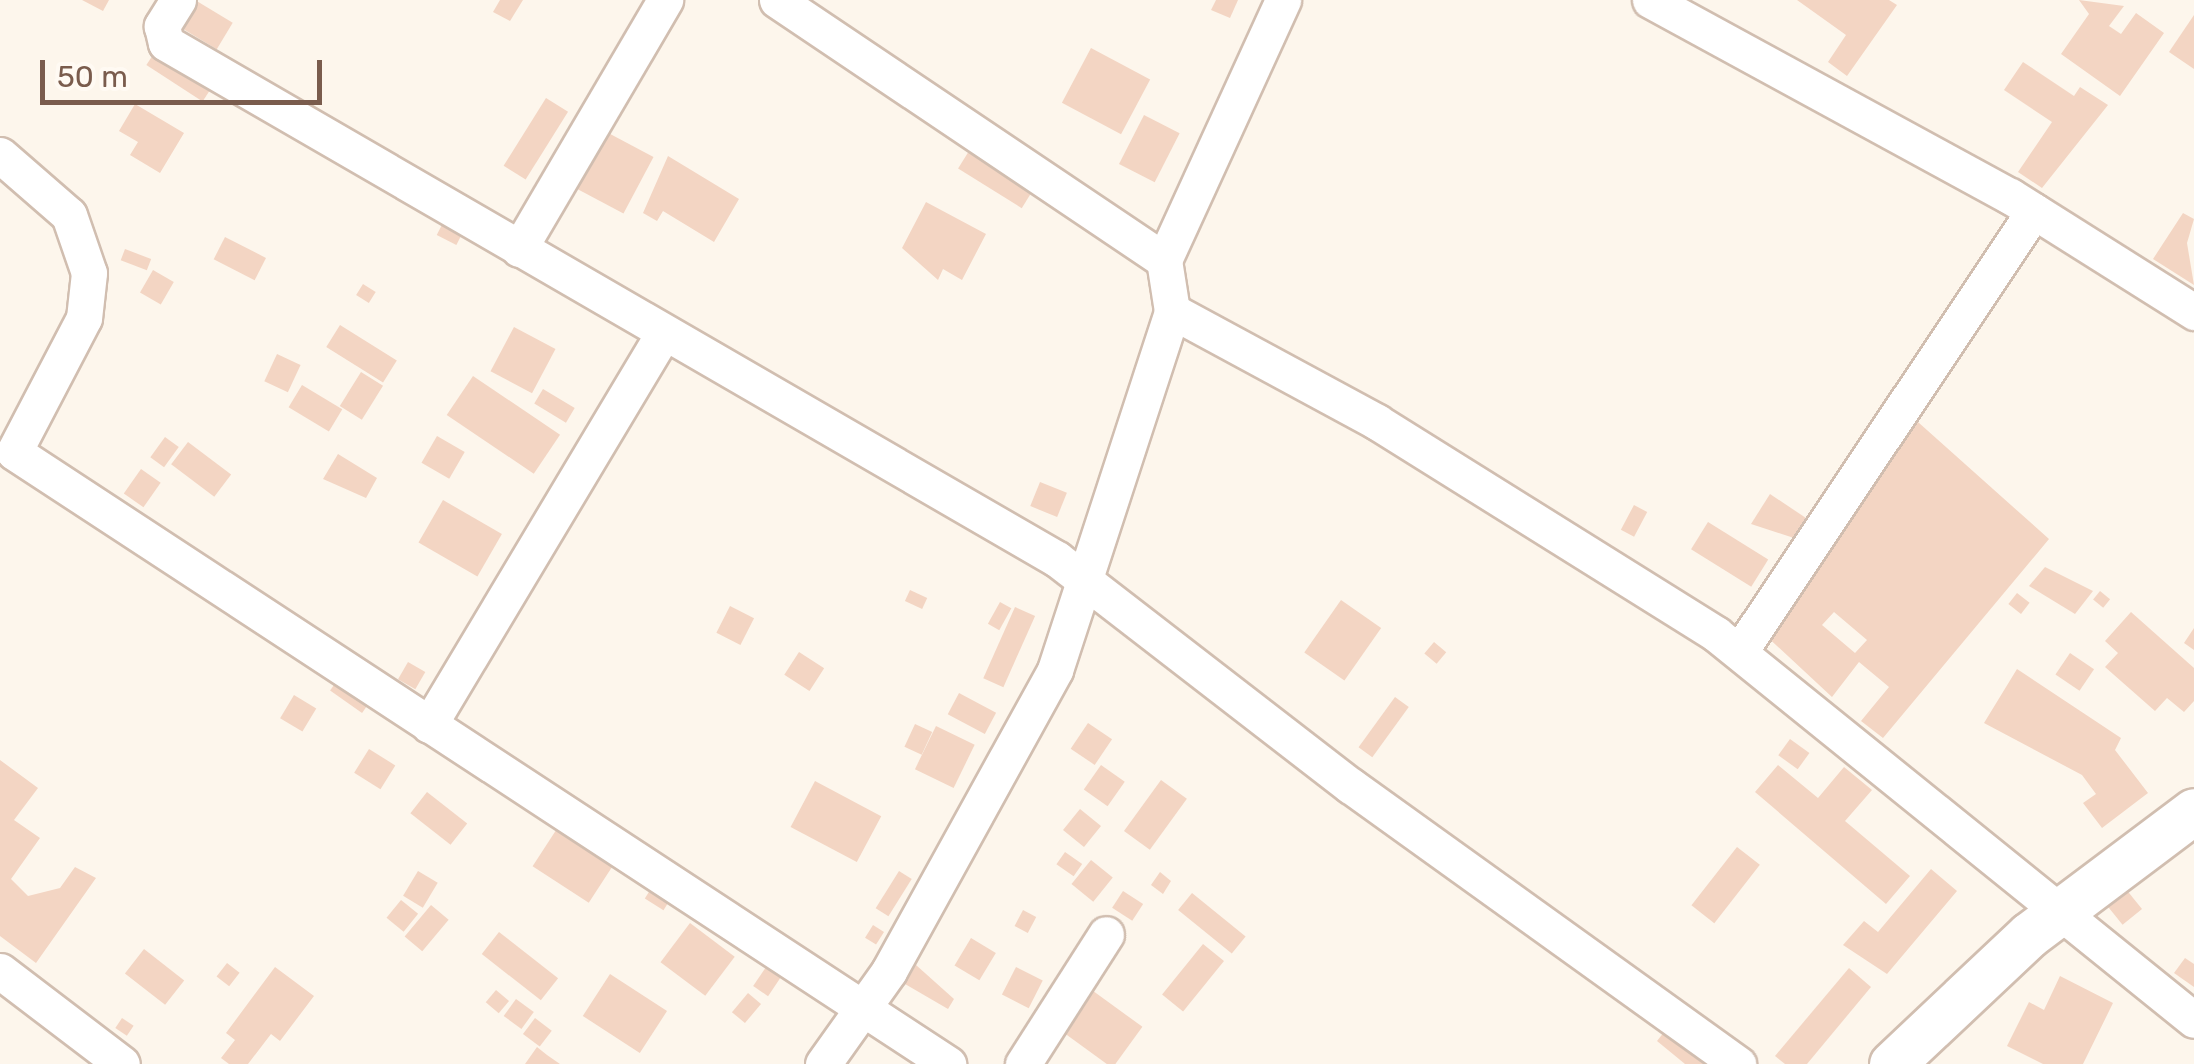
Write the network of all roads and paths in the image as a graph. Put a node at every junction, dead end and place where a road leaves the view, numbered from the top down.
1 (178, 0) edge
2 (665, 0) edge
3 (777, 0) edge
4 (1283, 0) edge
5 (1650, 0) edge
6 (0, 155) edge
7 (2034, 211) junction
8 (519, 249) junction
9 (1164, 260) junction
10 (1172, 311) junction
11 (2194, 312) edge
12 (662, 336) junction
13 (7, 463) edge
14 (1087, 581) junction
15 (1740, 651) junction
16 (429, 725) junction
17 (2194, 811) edge
18 (2056, 913) junction
19 (1106, 934) dead end
20 (0, 971) edge
21 (866, 1006) junction
22 (2194, 1020) edge
23 (122, 1064) edge
24 (823, 1064) edge
25 (948, 1064) edge
26 (1024, 1064) edge
27 (1738, 1064) edge
28 (1892, 1064) edge

1 - 8 street
2 - 8 street
3 - 9 street
4 - 9 street
5 - 7 street
6 - 13 street
7 - 11 street
7 - 15 street
8 - 12 street
9 - 10 street
10 - 14 street
10 - 15 street
12 - 14 street
12 - 16 street
13 - 16 street
14 - 21 street
14 - 27 street
15 - 18 street
16 - 21 street
17 - 18 street
18 - 22 street
18 - 28 street
19 - 26 street
20 - 23 street
21 - 24 street
21 - 25 street

